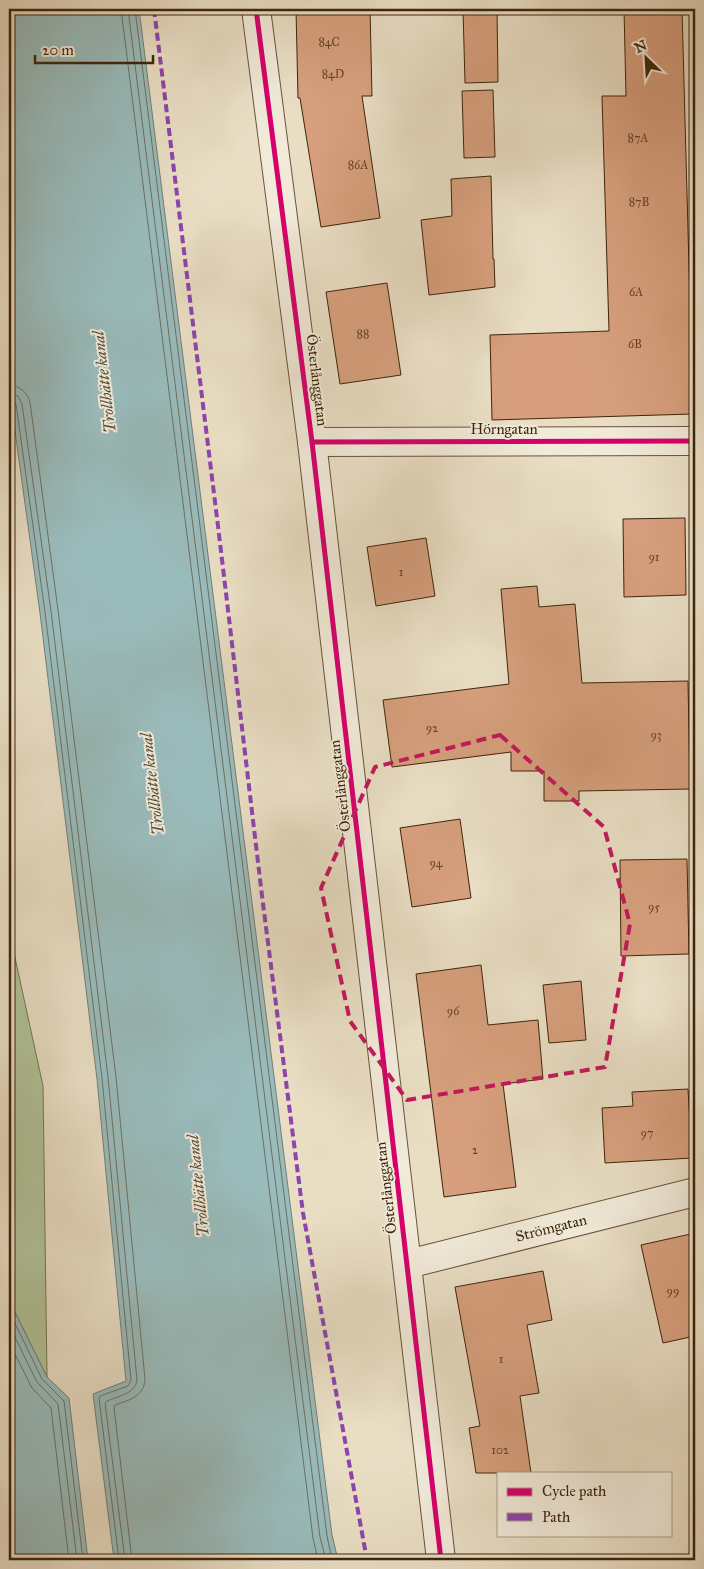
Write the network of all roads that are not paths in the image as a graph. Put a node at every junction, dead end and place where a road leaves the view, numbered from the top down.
1 (256, 9) edge
2 (695, 441) edge
3 (312, 442) junction
4 (695, 1192) edge
5 (408, 1264) junction
6 (441, 1560) edge

1 - 3 street, Österlånggatan
2 - 3 street, Hörngatan
3 - 5 street, Österlånggatan
4 - 5 street, Strömgatan
5 - 6 street, Österlånggatan

